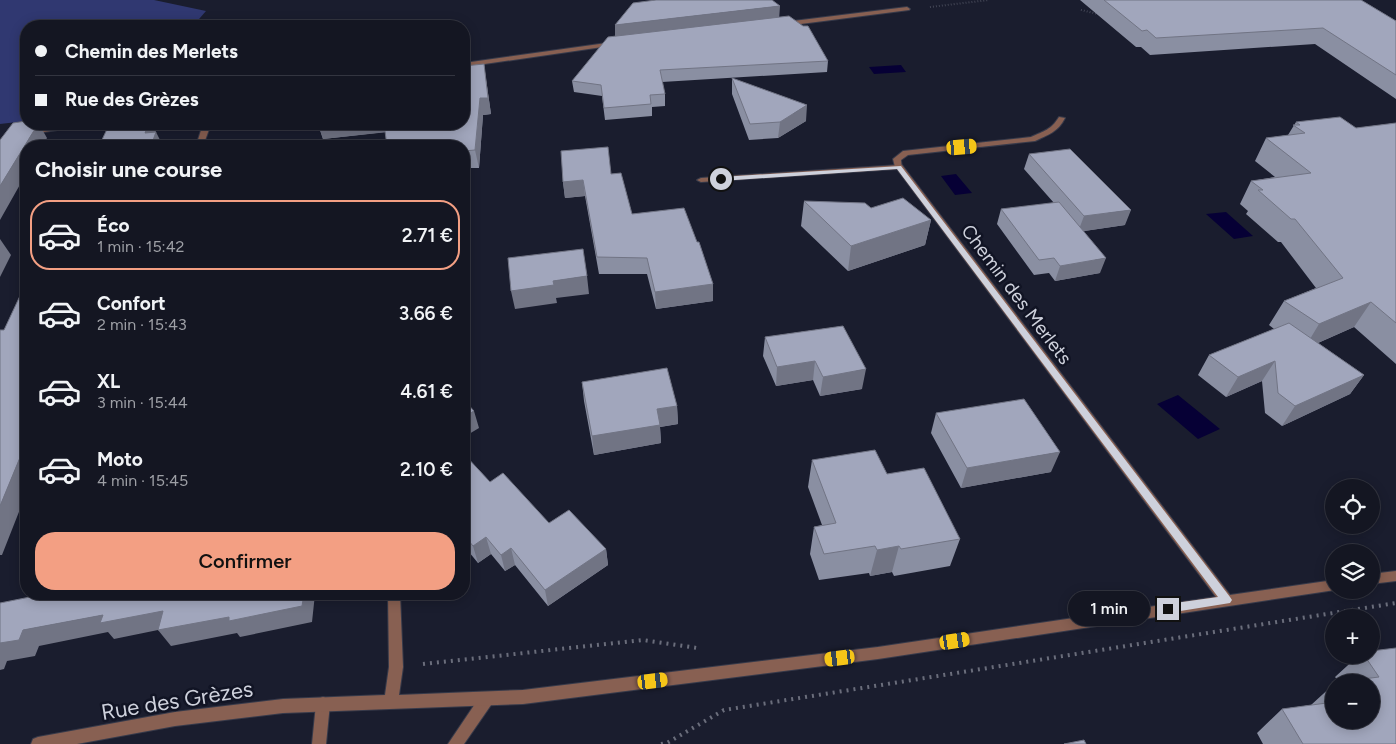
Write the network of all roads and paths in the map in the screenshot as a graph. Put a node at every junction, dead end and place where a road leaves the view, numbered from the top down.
1 (989, 0) edge
2 (907, 10) joint
3 (1081, 10) dead end
4 (1106, 14) dead end
5 (775, 25) edge
6 (619, 44) edge
7 (470, 64) edge
8 (1061, 118) dead end
9 (45, 130) edge
10 (19, 134) edge
11 (899, 167) junction
12 (701, 180) dead end
13 (1396, 576) edge
14 (1380, 578) edge
15 (1325, 586) edge
16 (394, 600) edge
17 (1226, 600) junction
18 (1396, 603) edge
19 (707, 650) dead end
20 (396, 667) junction
21 (391, 700) junction
22 (486, 700) junction
23 (323, 704) junction
24 (38, 744) edge
25 (319, 744) edge
26 (455, 744) edge
27 (661, 744) edge

1 - 2 path
2 - 5 street
3 - 4 path
6 - 7 street
8 - 11 street
9 - 10 street
11 - 12 street
11 - 17 street, Chemin des Merlets
13 - 14 street
15 - 17 street, Rue des Grèzes
16 - 20 street
17 - 22 street, Rue des Grèzes
18 - 27 path
19 - 20 path
20 - 21 street
21 - 22 street, Rue des Grèzes
21 - 23 street, Rue des Grèzes
22 - 26 street
23 - 24 street, Rue des Grèzes
23 - 25 street

